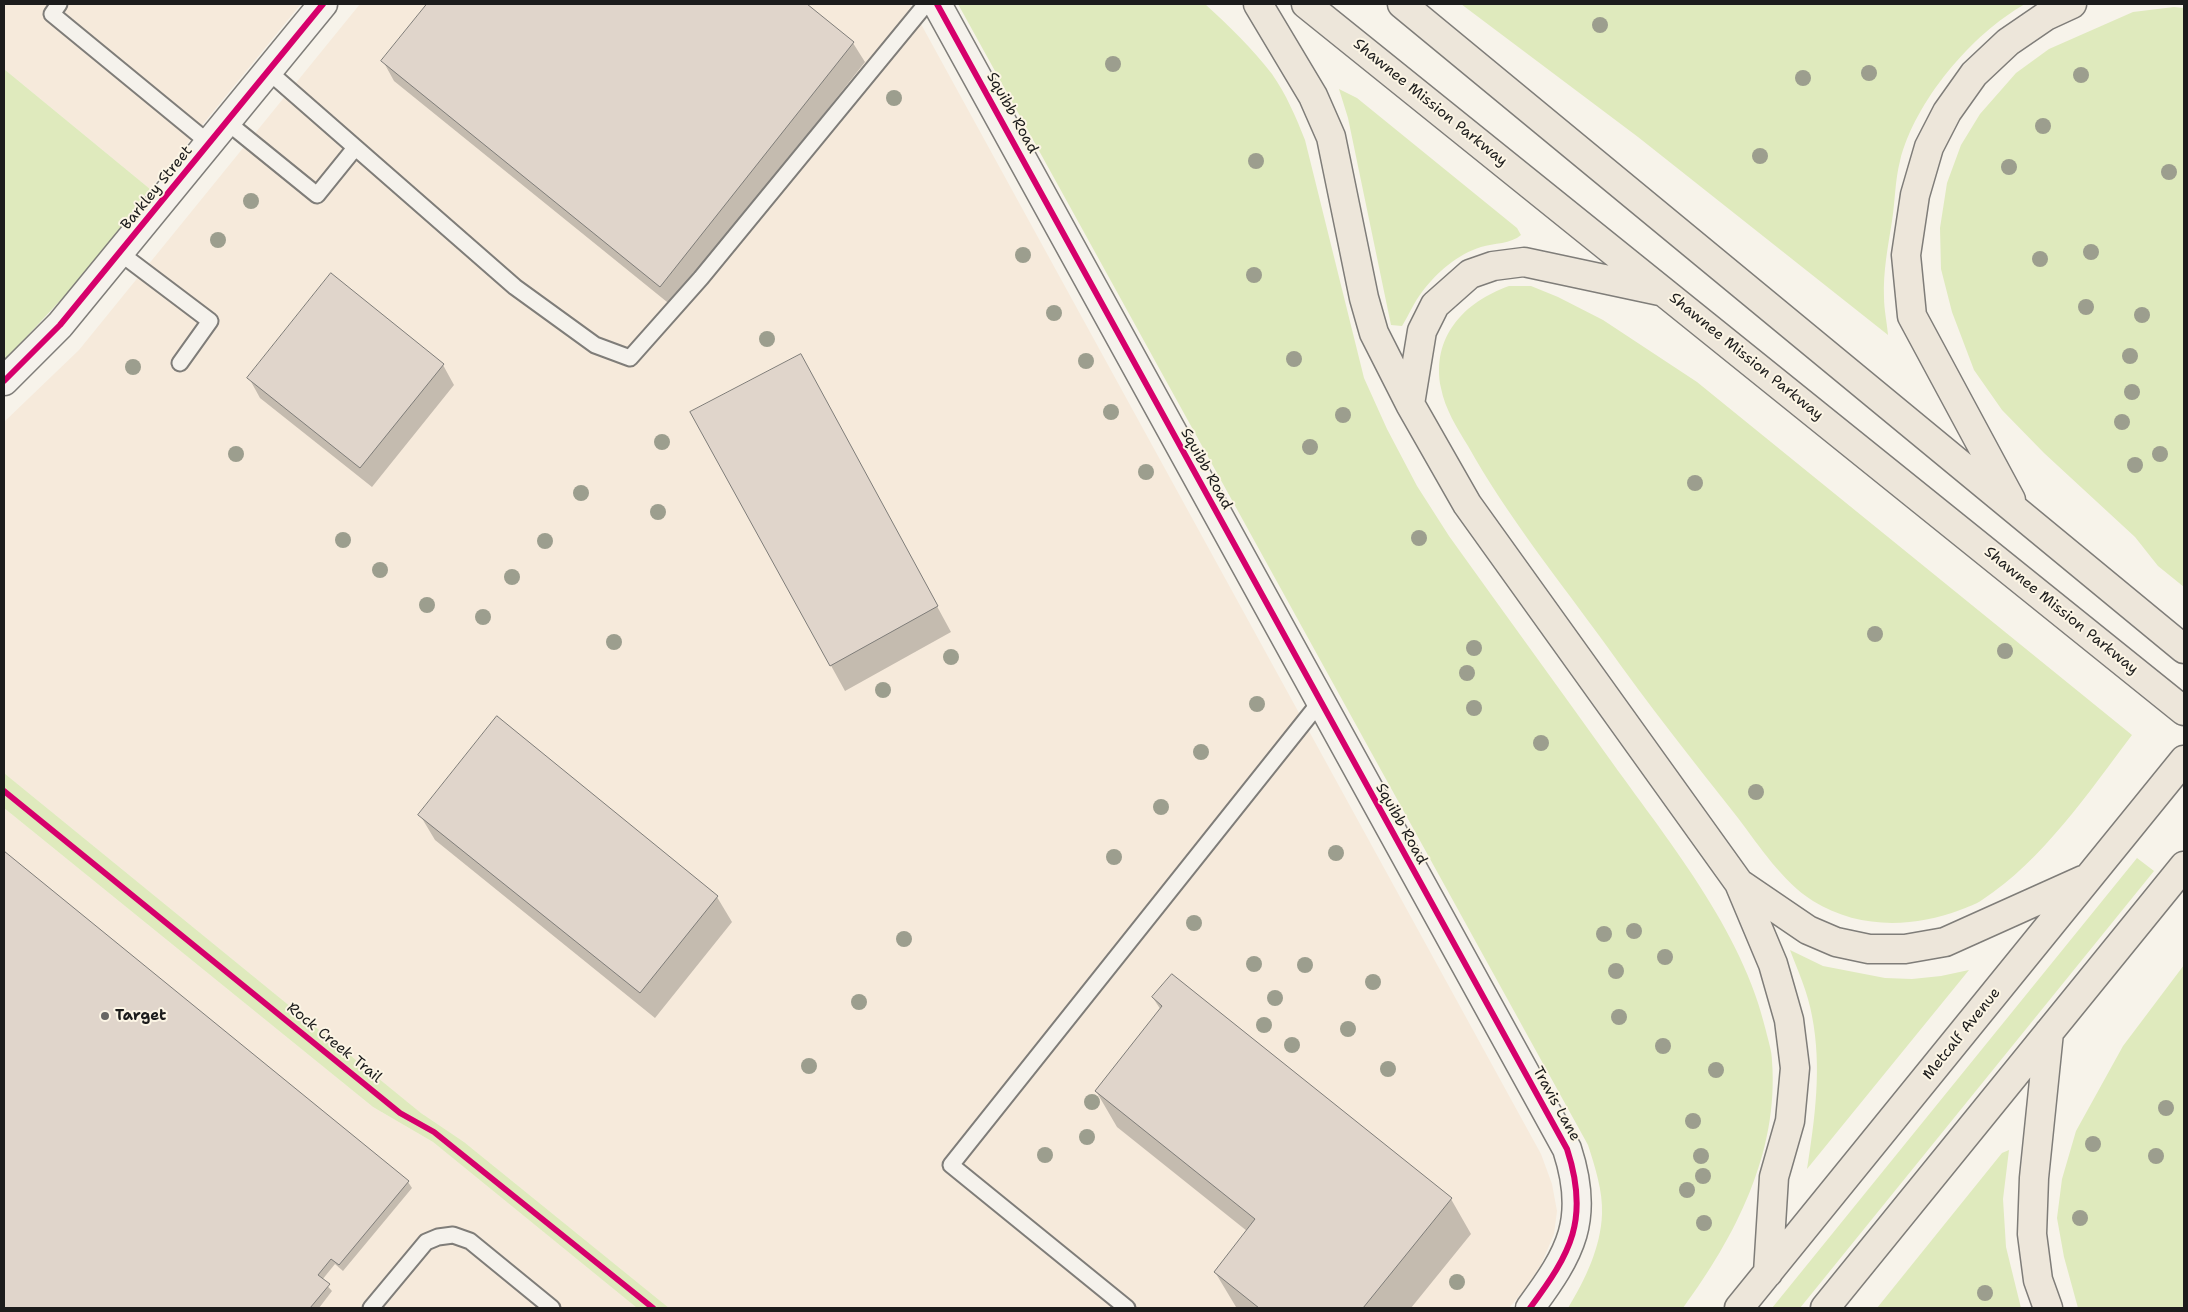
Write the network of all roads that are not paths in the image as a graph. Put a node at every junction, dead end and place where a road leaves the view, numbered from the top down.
1 (60, 4) edge
2 (323, 4) edge
3 (926, 4) edge
4 (937, 4) edge
5 (1258, 4) edge
6 (1306, 4) edge
7 (1402, 4) edge
8 (2072, 4) edge
9 (268, 71) junction
10 (227, 122) junction
11 (209, 144) junction
12 (355, 148) junction
13 (120, 253) junction
14 (1666, 293) junction
15 (180, 363) dead end
16 (4, 381) edge
17 (1410, 404) junction
18 (2018, 512) junction
19 (2184, 649) edge
20 (1320, 702) junction
21 (2184, 711) edge
22 (2184, 760) edge
23 (2184, 866) edge
24 (2089, 878) junction
25 (1739, 883) junction
26 (1454, 945) joint
27 (2049, 1032) junction
28 (1768, 1273) junction
29 (371, 1308) edge
30 (552, 1308) edge
31 (1127, 1308) edge
32 (1530, 1308) edge
33 (1739, 1308) edge
34 (1825, 1308) edge
35 (2048, 1308) edge

1 - 11 lane
2 - 9 street, Barkley Street
3 - 12 lane
4 - 20 street, Squibb Road
5 - 17 highway
6 - 14 highway, Shawnee Mission Parkway
7 - 18 highway
8 - 18 highway
9 - 10 street, Barkley Street
9 - 12 lane
10 - 11 street, Barkley Street
10 - 12 lane
11 - 13 street, Barkley Street
13 - 15 lane
13 - 16 street, Barkley Street
14 - 17 highway
14 - 21 highway, Shawnee Mission Parkway
17 - 25 highway
18 - 19 highway
20 - 26 street, Squibb Road
20 - 31 lane
22 - 24 highway, Metcalf Avenue
23 - 27 highway
24 - 25 highway
24 - 28 highway, Metcalf Avenue
25 - 28 highway
26 - 32 street, Travis Lane
27 - 34 highway
27 - 35 highway
28 - 33 highway, Metcalf Avenue
29 - 30 lane

